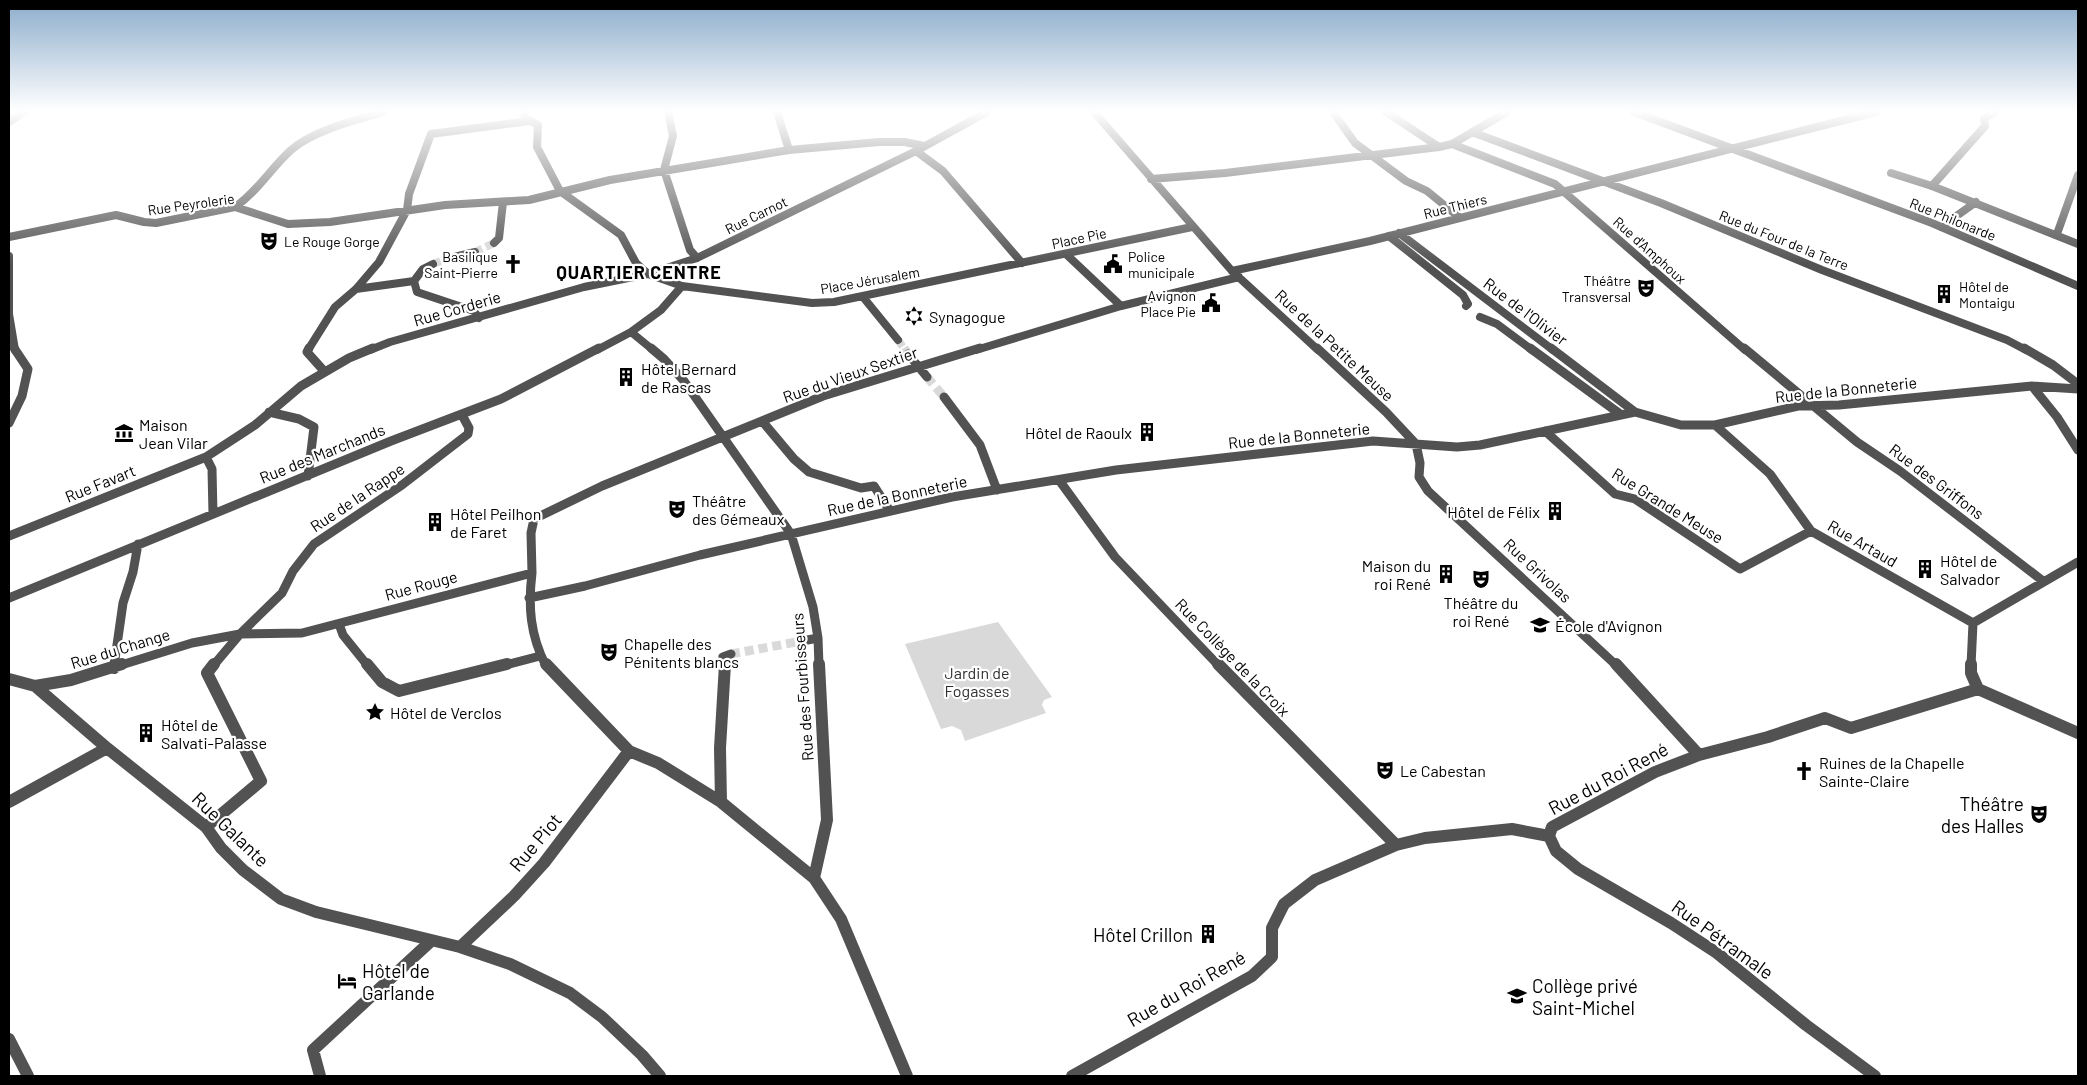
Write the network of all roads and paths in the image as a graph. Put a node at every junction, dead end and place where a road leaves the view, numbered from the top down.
1 (280, 163) edge
2 (421, 163) edge
3 (545, 163) edge
4 (666, 163) edge
5 (710, 163) edge
6 (890, 163) edge
7 (932, 163) edge
8 (1137, 163) edge
9 (1309, 163) edge
10 (1381, 163) edge
11 (1497, 163) edge
12 (1555, 163) edge
13 (1675, 163) edge
14 (1771, 163) edge
15 (1953, 163) edge
16 (664, 170) junction
17 (1891, 173) dead end
18 (2078, 176) edge
19 (1151, 179) junction
20 (1604, 181) junction
21 (1932, 186) junction
22 (560, 191) junction
23 (1564, 191) junction
24 (500, 202) junction
25 (1976, 202) junction
26 (235, 207) junction
27 (407, 210) junction
28 (1460, 218) junction
29 (1192, 227) junction
30 (1941, 227) junction
31 (1400, 233) junction
32 (2057, 234) junction
33 (1389, 236) junction
34 (9, 237) edge
35 (494, 243) dead end
36 (2078, 244) edge
37 (474, 252) tunnel mouth
38 (1066, 254) junction
39 (9, 256) edge
40 (697, 258) junction
41 (446, 259) tunnel mouth
42 (1022, 263) junction
43 (433, 264) tunnel mouth
44 (1232, 271) junction
45 (648, 274) junction
46 (972, 274) joint
47 (1239, 278) junction
48 (414, 281) junction
49 (682, 286) junction
50 (2078, 286) edge
51 (356, 289) junction
52 (863, 296) junction
53 (1122, 306) junction
54 (1466, 306) dead end
55 (1480, 317) dead end
56 (479, 318) junction
57 (631, 332) junction
58 (898, 340) tunnel mouth
59 (908, 354) tunnel mouth
60 (918, 366) junction
61 (324, 371) junction
62 (927, 377) tunnel mouth
63 (2078, 384) edge
64 (2032, 386) junction
65 (2078, 388) edge
66 (944, 397) tunnel mouth
67 (1814, 405) junction
68 (269, 412) junction
69 (1635, 412) junction
70 (1620, 414) junction
71 (462, 415) junction
72 (762, 420) junction
73 (9, 423) edge
74 (1715, 425) junction
75 (1546, 431) junction
76 (724, 436) junction
77 (1416, 444) junction
78 (2078, 450) edge
79 (206, 457) junction
80 (308, 476) junction
81 (1059, 480) junction
82 (997, 490) junction
83 (890, 512) junction
84 (213, 514) junction
85 (1810, 531) junction
86 (791, 534) junction
87 (9, 536) edge
88 (138, 544) junction
89 (2078, 562) edge
90 (532, 573) junction
91 (2043, 581) junction
92 (9, 598) edge
93 (528, 598) junction
94 (1973, 623) junction
95 (338, 624) junction
96 (240, 634) junction
97 (818, 638) junction
98 (802, 641) tunnel mouth
99 (539, 653) junction
100 (731, 654) dead end
101 (114, 668) junction
102 (9, 679) edge
103 (35, 686) junction
104 (1978, 689) junction
105 (2078, 733) edge
106 (107, 748) junction
107 (629, 751) junction
108 (1699, 755) junction
109 (9, 802) edge
110 (721, 802) junction
111 (206, 827) junction
112 (1549, 836) junction
113 (1396, 846) junction
114 (814, 878) junction
115 (432, 941) junction
116 (460, 947) junction
117 (9, 1039) edge
118 (28, 1076) edge
119 (320, 1076) edge
120 (660, 1076) edge
121 (907, 1076) edge
122 (1072, 1076) edge
123 (1875, 1076) edge

1 - 26 street
2 - 27 street
3 - 22 street
4 - 16 street
5 - 16 street
6 - 40 street, Rue Carnot
7 - 42 street
8 - 19 street, Rue de la Petite Meuse
9 - 19 street
10 - 28 street
11 - 23 street, Rue d'Amphoux
12 - 20 street, Rue du Four de la Terre
13 - 20 street, Rue Thiers
14 - 30 street, Rue Philonarde
15 - 21 street
16 - 22 street
16 - 40 street
17 - 21 street
18 - 32 street
19 - 29 street, Rue de la Petite Meuse
20 - 23 street, Rue Thiers
20 - 63 street, Rue du Four de la Terre
21 - 25 street
22 - 24 street
22 - 45 street
23 - 28 street, Rue Thiers
23 - 67 street, Rue d'Amphoux
24 - 27 street
24 - 35 street
25 - 30 street
25 - 32 street
26 - 27 street, Rue Peyrolerie
26 - 34 street, Rue Peyrolerie
27 - 51 street
28 - 31 street, Rue Thiers
29 - 38 street, Place Pie
29 - 44 street, Rue de la Petite Meuse
30 - 50 street, Rue Philonarde
31 - 33 street, Rue Thiers
31 - 69 street, Rue de l'Olivier
32 - 36 street
33 - 44 street
33 - 54 street
37 - 41 street
38 - 42 street, Place Pie
38 - 53 street
39 - 73 street
40 - 45 street, Rue Carnot
42 - 46 street, Place Pie
43 - 48 street
44 - 47 street, Rue de la Petite Meuse
45 - 49 street, Place Jérusalem
45 - 56 street, Rue Corderie
46 - 52 street, Place Jérusalem
47 - 53 street, Rue du Vieux Sextier
47 - 77 street, Rue de la Petite Meuse
48 - 51 street
48 - 56 street
49 - 52 street, Place Jérusalem
49 - 57 street, Rue des Marchands
51 - 61 street
52 - 58 street
53 - 60 street, Rue du Vieux Sextier
55 - 70 street
56 - 61 street, Rue Corderie
57 - 71 street, Rue des Marchands
57 - 76 street, Rue des Fourbisseurs
59 - 60 street
60 - 62 street
60 - 72 street, Rue du Vieux Sextier
61 - 68 street, Rue Favart
64 - 65 street, Rue de la Bonneterie
64 - 67 street, Rue de la Bonneterie
64 - 78 street
66 - 82 street
67 - 74 street, Rue de la Bonneterie
67 - 91 street, Rue des Griffons
68 - 79 street, Rue Favart
68 - 80 street
69 - 70 street, Rue de la Bonneterie
69 - 74 street, Rue de la Bonneterie
70 - 75 street, Rue de la Bonneterie
71 - 80 street, Rue des Marchands
71 - 96 street, Rue de la Rappe
72 - 76 street, Rue du Vieux Sextier
72 - 83 street
74 - 85 street, Rue Artaud
75 - 77 street, Rue de la Bonneterie
75 - 85 street, Rue Grande Meuse
76 - 86 street, Rue des Fourbisseurs
76 - 90 street, Rue du Vieux Sextier
77 - 81 street, Rue de la Bonneterie
77 - 108 street, Rue Grivolas
79 - 84 street
79 - 87 street, Rue Favart
80 - 84 street, Rue des Marchands
81 - 82 street, Rue de la Bonneterie
81 - 113 street, Rue Collège de la Croix
82 - 83 street, Rue de la Bonneterie
83 - 86 street, Rue de la Bonneterie
84 - 88 street, Rue des Marchands
85 - 94 street, Rue Artaud
86 - 93 street, Rue de la Bonneterie
86 - 97 street, Rue des Fourbisseurs
88 - 92 street, Rue des Marchands
88 - 101 street
89 - 91 street
90 - 93 street
90 - 95 street, Rue Rouge
91 - 94 street
93 - 99 street
94 - 104 street
95 - 96 street, Rue Rouge
95 - 99 street
96 - 101 street, Rue du Change
96 - 111 street
97 - 98 street
97 - 114 street, Rue des Fourbisseurs
99 - 107 street
100 - 110 street
101 - 103 street, Rue du Change
102 - 103 street, Rue du Change
103 - 106 street, Rue Galante
104 - 105 street
104 - 108 street, Rue du Roi René
106 - 109 street
106 - 111 street, Rue Galante
107 - 110 street
107 - 116 street, Rue Piot
108 - 112 street, Rue du Roi René
110 - 114 street
111 - 115 street, Rue Galante
112 - 113 street, Rue du Roi René
112 - 123 street, Rue Pétramale
113 - 122 street, Rue du Roi René
114 - 121 street
115 - 116 street, Rue Galante
115 - 119 street
116 - 120 street, Rue Galante
117 - 118 street

